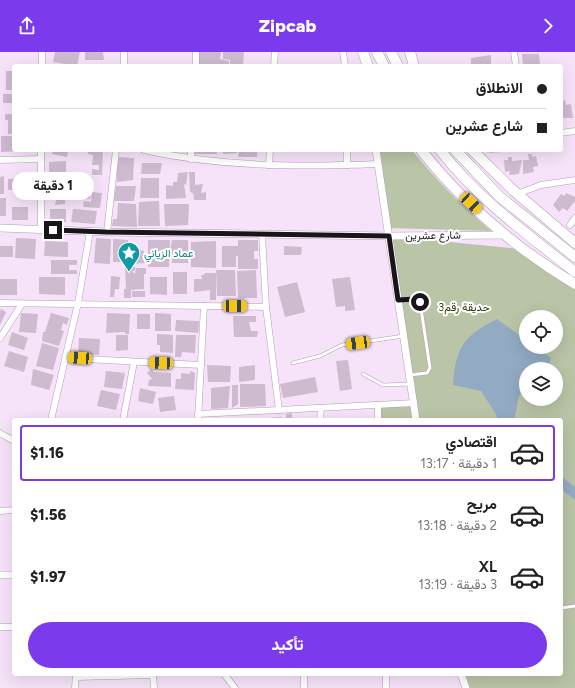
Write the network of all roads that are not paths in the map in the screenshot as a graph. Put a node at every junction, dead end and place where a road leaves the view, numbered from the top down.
1 (42, 52) edge
2 (124, 52) edge
3 (196, 52) edge
4 (274, 52) edge
5 (344, 52) edge
6 (377, 52) edge
7 (391, 52) edge
8 (514, 52) edge
9 (363, 53) edge
10 (409, 53) edge
11 (42, 64) edge
12 (124, 64) edge
13 (196, 64) edge
14 (274, 64) edge
15 (345, 64) edge
16 (363, 64) edge
17 (367, 64) edge
18 (383, 64) edge
19 (397, 64) edge
20 (413, 64) edge
21 (516, 64) edge
22 (575, 130) edge
23 (563, 133) edge
24 (41, 152) edge
25 (116, 152) edge
26 (154, 152) edge
27 (191, 152) edge
28 (270, 152) edge
29 (347, 152) edge
30 (376, 152) edge
31 (423, 152) edge
32 (442, 152) edge
33 (457, 152) edge
34 (474, 152) edge
35 (41, 159) junction
36 (191, 159) junction
37 (0, 160) edge
38 (269, 164) junction
39 (378, 164) junction
40 (347, 165) junction
41 (575, 180) edge
42 (517, 194) junction
43 (575, 218) edge
44 (570, 225) dead end
45 (0, 228) edge
46 (41, 229) junction
47 (90, 231) junction
48 (106, 232) junction
49 (262, 234) junction
50 (506, 235) junction
51 (389, 236) junction
52 (575, 243) edge
53 (575, 257) edge
54 (575, 272) edge
55 (575, 284) edge
56 (398, 300) junction
57 (0, 303) edge
58 (78, 303) junction
59 (22, 304) junction
60 (204, 306) junction
61 (266, 307) junction
62 (404, 336) junction
63 (0, 338) edge
64 (66, 358) junction
65 (134, 362) junction
66 (293, 363) dead end
67 (201, 365) junction
68 (363, 374) dead end
69 (410, 375) junction
70 (411, 384) junction
71 (414, 403) junction
72 (378, 405) junction
73 (321, 408) junction
74 (279, 410) junction
75 (198, 417) edge
76 (51, 418) edge
77 (123, 418) edge
78 (320, 418) edge
79 (378, 418) edge
80 (416, 418) edge
81 (0, 433) edge
82 (12, 440) edge
83 (12, 510) edge
84 (0, 511) edge
85 (12, 575) edge
86 (0, 576) edge
87 (575, 606) edge
88 (563, 608) edge
89 (0, 627) edge
90 (12, 627) edge
91 (76, 676) edge
92 (153, 676) edge
93 (226, 676) edge
94 (304, 676) edge
95 (386, 676) edge
96 (462, 676) edge
97 (75, 688) edge
98 (154, 688) edge
99 (235, 688) edge
100 (304, 688) edge
101 (386, 688) edge
102 (466, 688) edge

1 - 11 street
2 - 12 street
3 - 13 street
4 - 14 street
5 - 15 street
6 - 18 highway
7 - 19 highway
8 - 21 street
9 - 16 street
9 - 17 highway
10 - 20 highway
22 - 23 street
24 - 35 street
25 - 48 street
26 - 36 street
27 - 36 street
28 - 38 street
29 - 40 street
30 - 39 street
31 - 50 highway
32 - 54 highway
33 - 53 highway
34 - 42 highway
35 - 37 street
35 - 46 street
36 - 38 street
38 - 40 street
39 - 40 street
39 - 51 street
41 - 42 street
42 - 52 highway
43 - 44 street
45 - 46 street, شارع عشرين
46 - 47 street, شارع عشرين
47 - 48 street, شارع عشرين
47 - 58 street
48 - 49 street, شارع عشرين
49 - 51 street, شارع عشرين
49 - 61 street
50 - 51 street, شارع عشرين
50 - 55 highway
51 - 56 street
56 - 62 street
56 - 69 lane
57 - 59 street
58 - 59 street
58 - 60 street
58 - 64 street
59 - 63 street
60 - 61 street
60 - 67 street
61 - 74 street
62 - 66 lane
62 - 69 street
64 - 65 street
64 - 76 street
65 - 67 street
65 - 77 street
67 - 75 street
68 - 70 lane
69 - 70 street
70 - 71 street
71 - 72 street
71 - 80 street
72 - 73 street
72 - 79 street
73 - 74 street
73 - 78 street
74 - 75 street
81 - 82 street
83 - 84 street
85 - 86 street
87 - 88 lane
89 - 90 street
91 - 97 street
92 - 98 street
93 - 99 street
94 - 100 street
95 - 101 street
96 - 102 street

